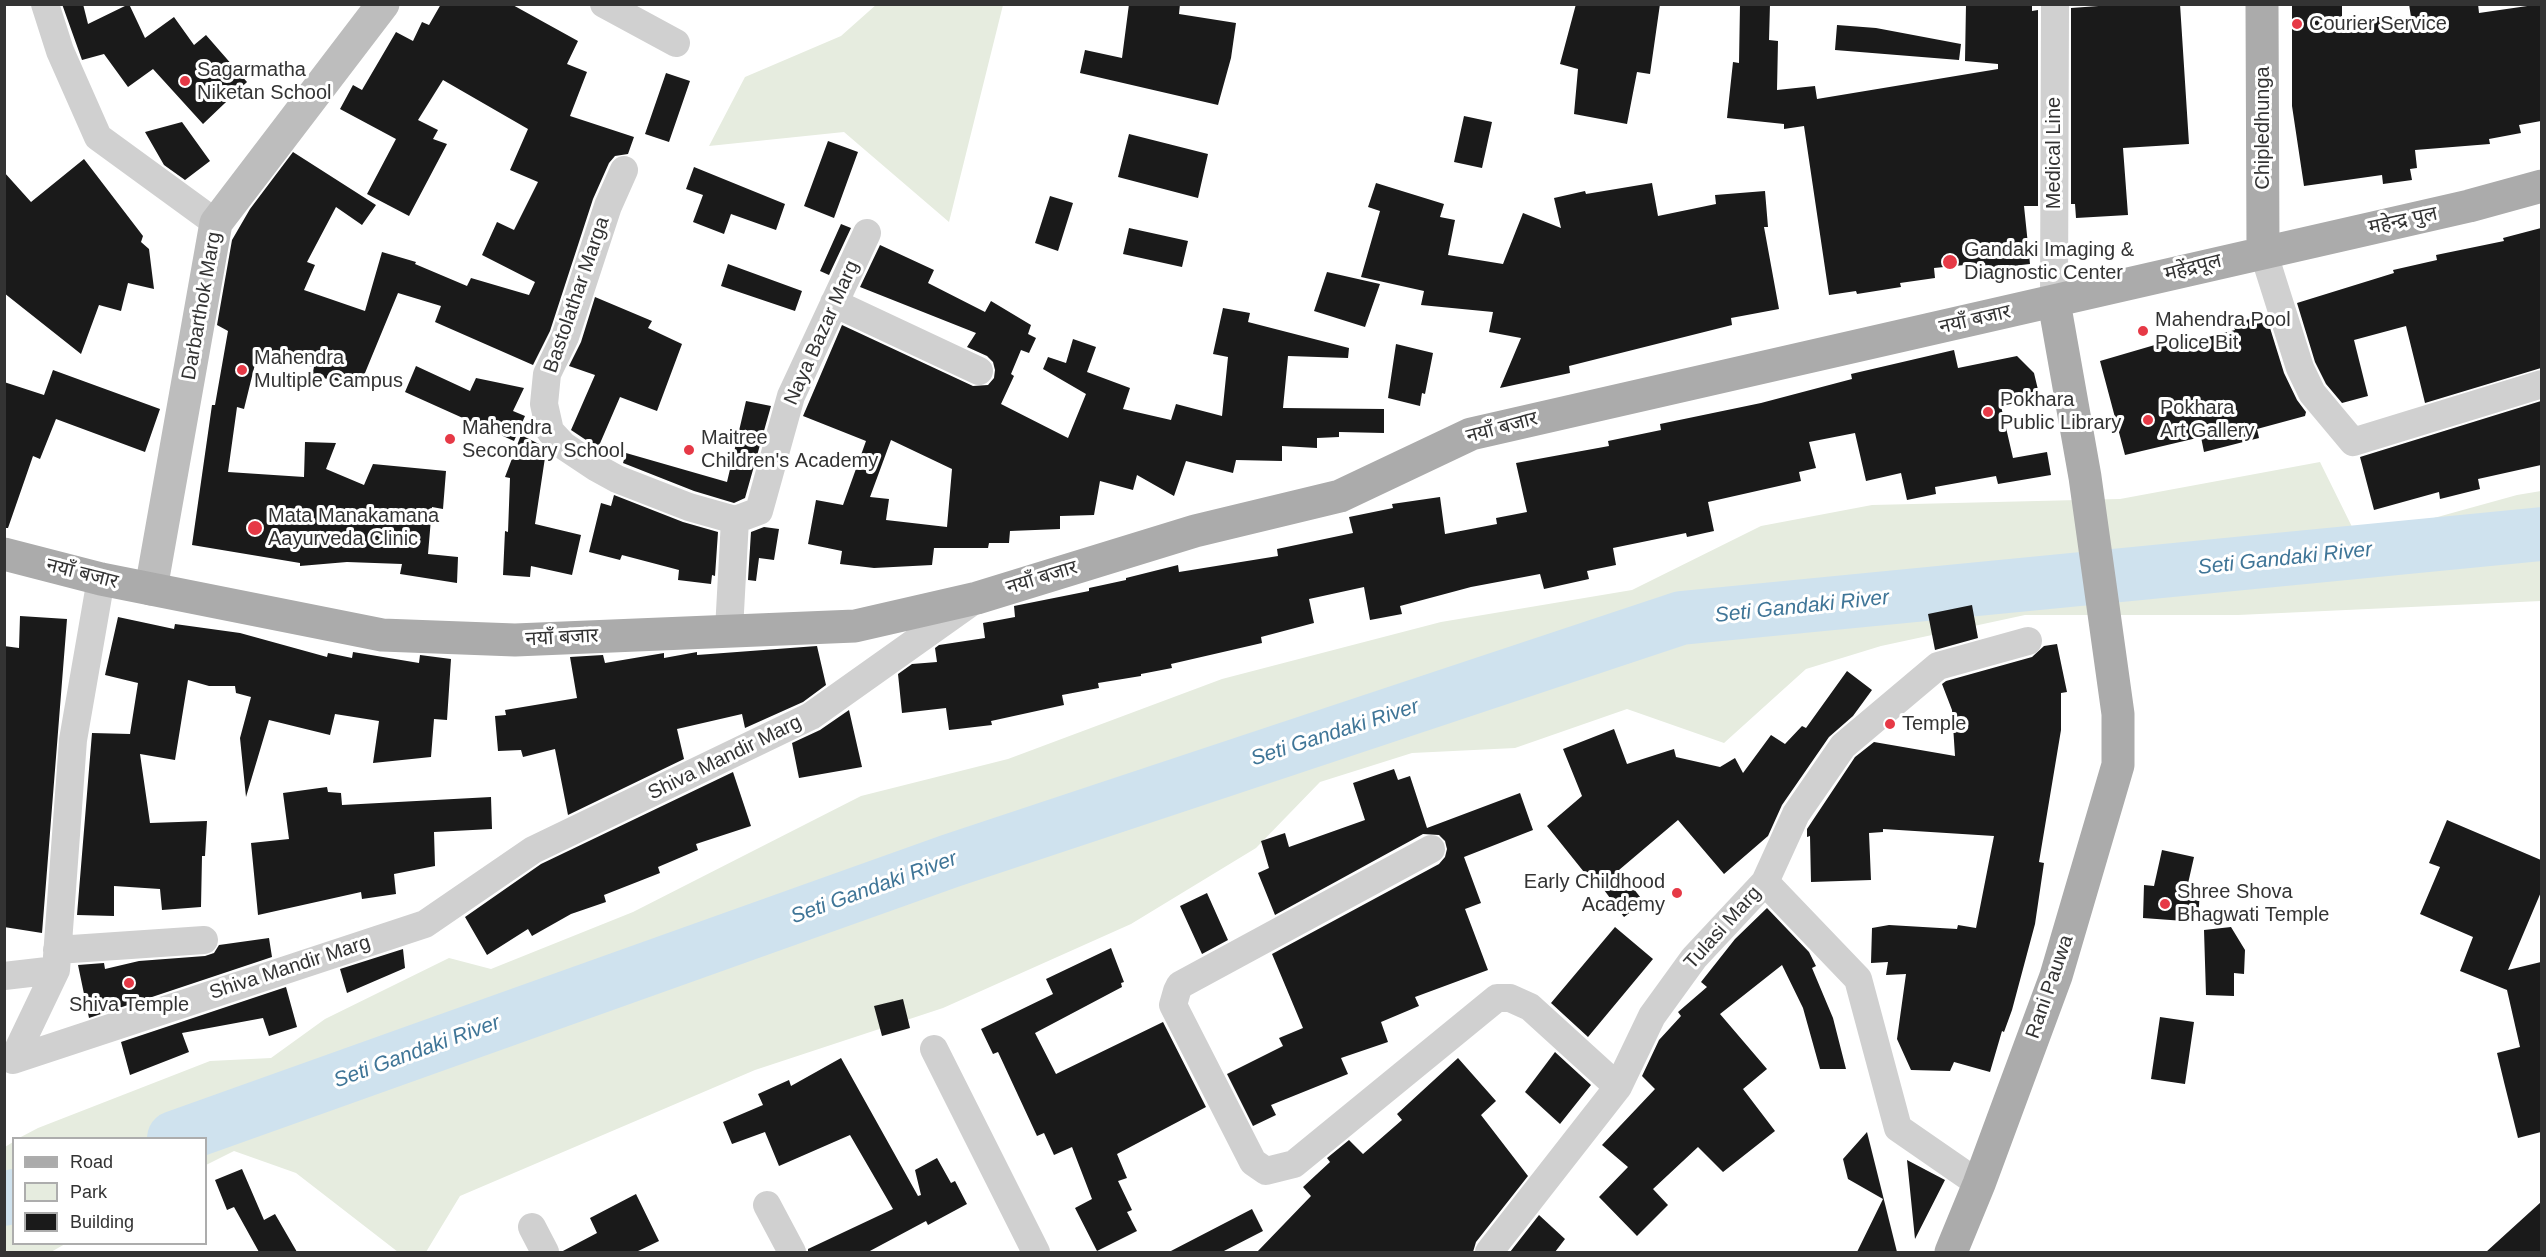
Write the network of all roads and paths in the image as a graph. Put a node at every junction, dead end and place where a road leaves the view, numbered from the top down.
1 (45, 4) edge
2 (384, 4) edge
3 (604, 4) edge
4 (2055, 4) edge
5 (2262, 4) edge
6 (676, 43) dead end
7 (624, 170) dead end
8 (2541, 186) edge
9 (216, 224) junction
10 (867, 233) dead end
11 (2263, 251) junction
12 (2054, 302) junction
13 (834, 303) junction
14 (979, 371) dead end
15 (2541, 384) edge
16 (735, 520) junction
17 (4, 554) edge
18 (101, 579) junction
19 (151, 589) junction
20 (977, 598) junction
21 (729, 630) junction
22 (2028, 640) dead end
23 (1431, 849) dead end
24 (1765, 882) junction
25 (204, 940) dead end
26 (57, 960) junction
27 (4, 976) edge
28 (934, 1049) dead end
29 (9, 1063) edge
30 (1618, 1087) junction
31 (1979, 1184) junction
32 (767, 1205) dead end
33 (532, 1227) dead end
34 (545, 1252) edge
35 (792, 1252) edge
36 (1036, 1252) edge
37 (1489, 1252) edge
38 (1951, 1252) edge

1 - 9 street
2 - 9 main road, Darbarthok Marg
3 - 6 street
4 - 12 street, Medical Line
5 - 11 main road, Chipledhunga
7 - 16 street, Bastolathar Marga
8 - 11 main road, महेन्द्र पुल
9 - 19 main road, Darbarthok Marg
10 - 13 street, Naya Bazar Marg
11 - 12 main road, महेंद्रपूल
11 - 15 street
12 - 20 main road, नयाँ बजार
12 - 31 main road, Rani Pauwa
13 - 14 street
13 - 16 street, Naya Bazar Marg
16 - 21 street
17 - 18 main road, नयाँ बजार
18 - 19 main road, नयाँ बजार
18 - 26 street, Shiva Mandir Marg
19 - 21 main road, नयाँ बजार
20 - 21 main road, नयाँ बजार
20 - 29 street, Shiva Mandir Marg
22 - 24 street, Tulasi Marg
23 - 30 street
24 - 30 street, Tulasi Marg
24 - 31 street
25 - 26 street
26 - 27 street
26 - 29 street, Shiva Mandir Marg
28 - 36 street
30 - 37 street, Tulasi Marg
31 - 38 main road, Rani Pauwa
32 - 35 street
33 - 34 street

